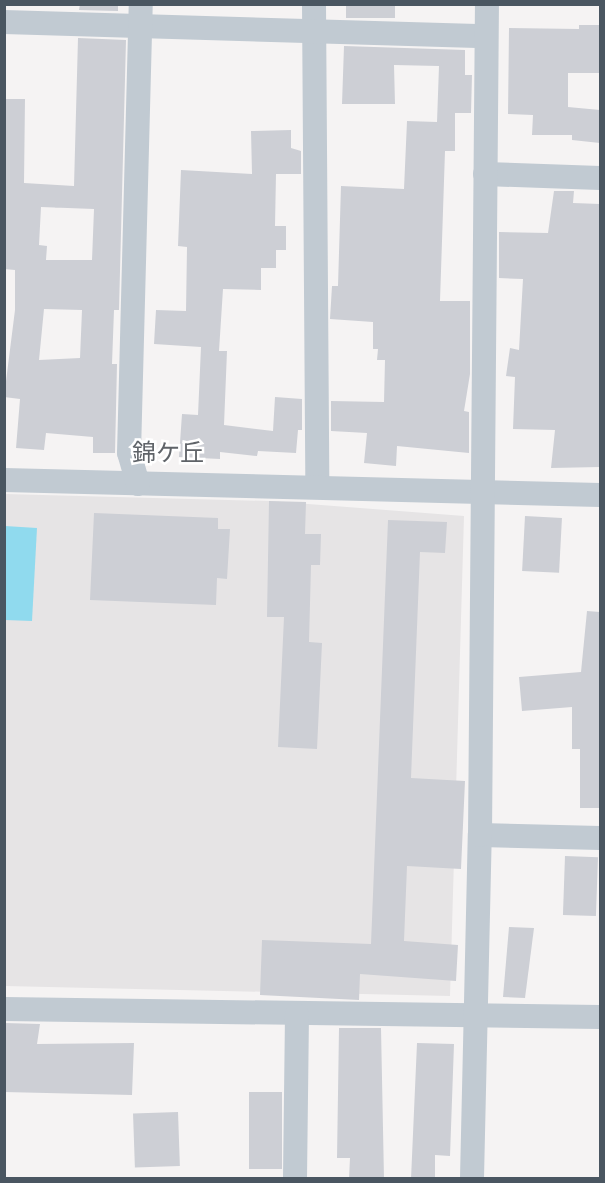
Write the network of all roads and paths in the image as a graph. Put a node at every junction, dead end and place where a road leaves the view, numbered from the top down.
1 (314, 4) edge
2 (487, 4) edge
3 (141, 15) edge
4 (4, 22) edge
5 (314, 32) junction
6 (486, 36) junction
7 (485, 174) junction
8 (600, 178) edge
9 (4, 480) edge
10 (138, 484) junction
11 (317, 487) junction
12 (483, 491) junction
13 (600, 495) edge
14 (480, 835) junction
15 (600, 838) edge
16 (4, 1009) edge
17 (297, 1015) junction
18 (474, 1016) junction
19 (600, 1017) edge
20 (295, 1179) edge
21 (472, 1179) edge

1 - 5 street
2 - 6 street
3 - 4 street
3 - 5 street
3 - 10 street
5 - 6 street
5 - 11 street
6 - 7 street
7 - 8 street
7 - 12 street
9 - 10 street
10 - 11 street
11 - 12 street
12 - 13 street
12 - 14 street
14 - 15 street
14 - 18 street
16 - 17 street
17 - 18 street
17 - 20 street
18 - 19 street
18 - 21 street

